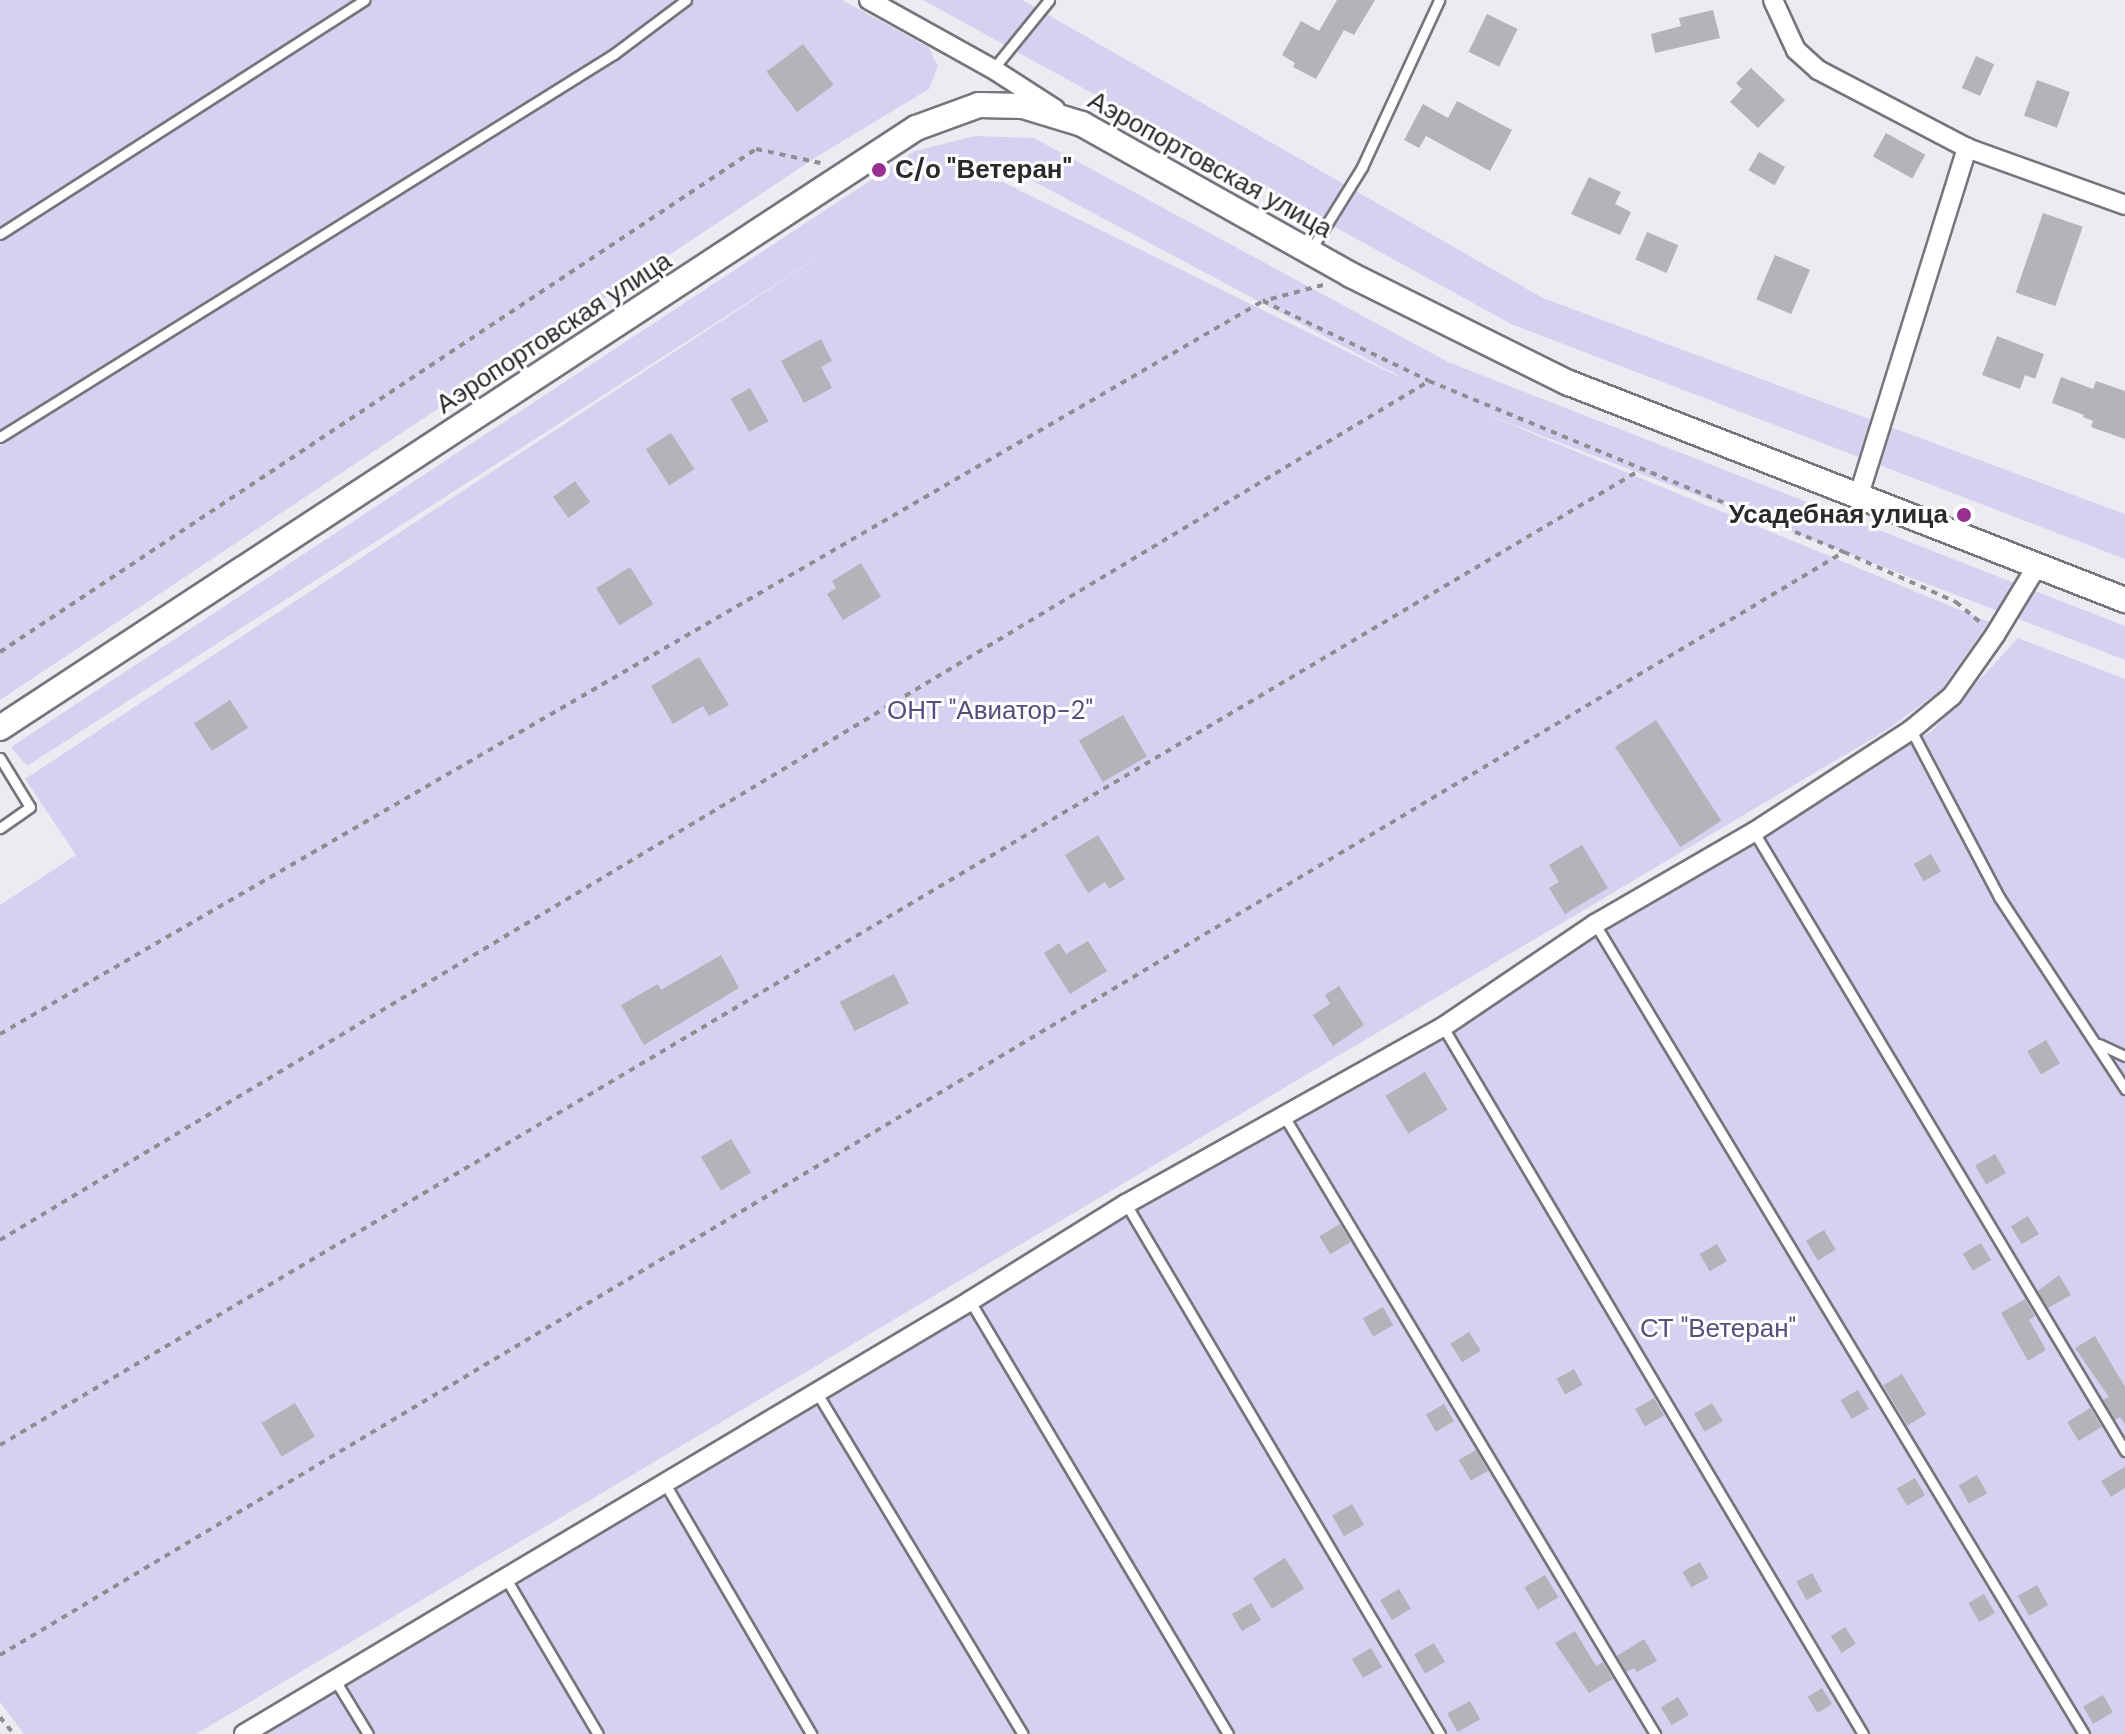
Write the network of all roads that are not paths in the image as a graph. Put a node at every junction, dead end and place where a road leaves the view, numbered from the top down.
1 (364, 0) edge
2 (686, 0) edge
3 (869, 0) edge
4 (1049, 0) edge
5 (1439, 0) edge
6 (1773, 0) edge
7 (993, 69) junction
8 (1082, 124) junction
9 (1967, 148) junction
10 (2125, 205) edge
11 (0, 234) edge
12 (1310, 251) junction
13 (0, 437) edge
14 (1858, 498) junction
15 (2037, 566) junction
16 (2125, 600) edge
17 (0, 728) edge
18 (1911, 730) junction
19 (0, 758) edge
20 (0, 828) edge
21 (1754, 832) junction
22 (1595, 924) junction
23 (1443, 1027) junction
24 (2098, 1044) junction
25 (2125, 1056) edge
26 (2125, 1089) edge
27 (1284, 1116) junction
28 (1126, 1204) junction
29 (970, 1301) junction
30 (817, 1393) junction
31 (2125, 1451) edge
32 (664, 1482) junction
33 (505, 1577) junction
34 (335, 1680) junction
35 (244, 1734) edge
36 (368, 1734) edge
37 (598, 1734) edge
38 (811, 1734) edge
39 (1023, 1734) edge
40 (1228, 1734) edge
41 (1440, 1734) edge
42 (1655, 1734) edge
43 (1863, 1734) edge
44 (2084, 1734) edge

1 - 11 lane
2 - 13 lane
3 - 7 street
4 - 7 lane
5 - 12 lane
6 - 9 street
7 - 8 street
8 - 12 street, Аэропортовская улица
8 - 17 street, Аэропортовская улица
9 - 10 street
9 - 14 street
12 - 14 street, Аэропортовская улица
14 - 15 street, Аэропортовская улица
15 - 16 street, Аэропортовская улица
15 - 18 street
18 - 21 street
18 - 24 lane
19 - 20 lane
21 - 22 street
21 - 31 lane
22 - 23 street
22 - 44 lane
23 - 27 street
23 - 43 lane
24 - 25 lane
24 - 26 lane
27 - 28 street
27 - 42 lane
28 - 29 street
28 - 41 lane
29 - 30 street
29 - 40 lane
30 - 32 street
30 - 39 lane
32 - 33 street
32 - 38 lane
33 - 34 street
33 - 37 lane
34 - 35 street
34 - 36 lane

